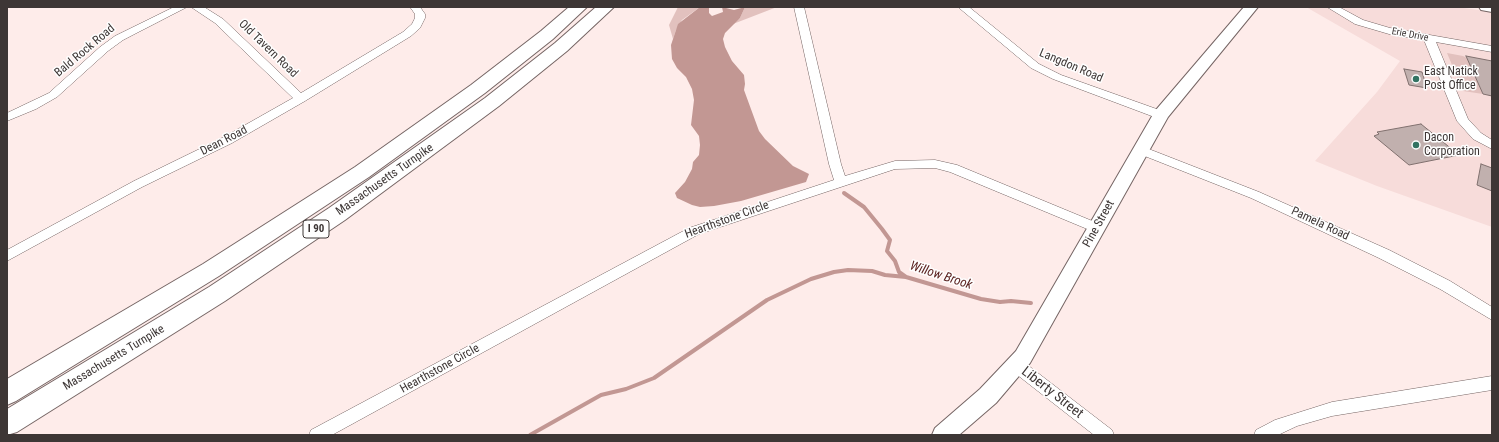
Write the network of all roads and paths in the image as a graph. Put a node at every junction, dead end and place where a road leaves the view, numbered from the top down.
1 (182, 7) edge
2 (196, 7) edge
3 (415, 7) edge
4 (579, 7) edge
5 (606, 7) edge
6 (798, 7) edge
7 (963, 7) edge
8 (1251, 7) edge
9 (1332, 7) edge
10 (1486, 7) edge
11 (1492, 8) edge
12 (1428, 39) junction
13 (1492, 49) edge
14 (301, 99) junction
15 (1161, 115) junction
16 (7, 117) edge
17 (1492, 145) edge
18 (1141, 150) junction
19 (841, 181) junction
20 (1097, 228) junction
21 (7, 256) edge
22 (1492, 314) edge
23 (1016, 365) junction
24 (1492, 382) edge
25 (7, 393) edge
26 (7, 423) edge
27 (317, 435) edge
28 (943, 435) edge
29 (1106, 435) edge
30 (1262, 435) edge

1 - 16 street, Bald Rock Road
2 - 14 street, Old Tavern Road
3 - 14 street, Dean Road
4 - 25 highway, Massachusetts Turnpike / I 90
5 - 26 highway, Massachusetts Turnpike / I 90
6 - 19 street
7 - 15 street, Langdon Road
8 - 15 main road, Pine Street
9 - 12 street, Erie Drive
10 - 11 main road
12 - 13 street, Erie Drive
12 - 17 street
14 - 21 street, Dean Road
15 - 18 main road, Pine Street
18 - 20 main road, Pine Street
18 - 22 street, Pamela Road
19 - 20 street, Hearthstone Circle
19 - 27 street, Hearthstone Circle
20 - 23 main road, Pine Street
23 - 28 main road, Pine Street
23 - 29 street, Liberty Street
24 - 30 street

